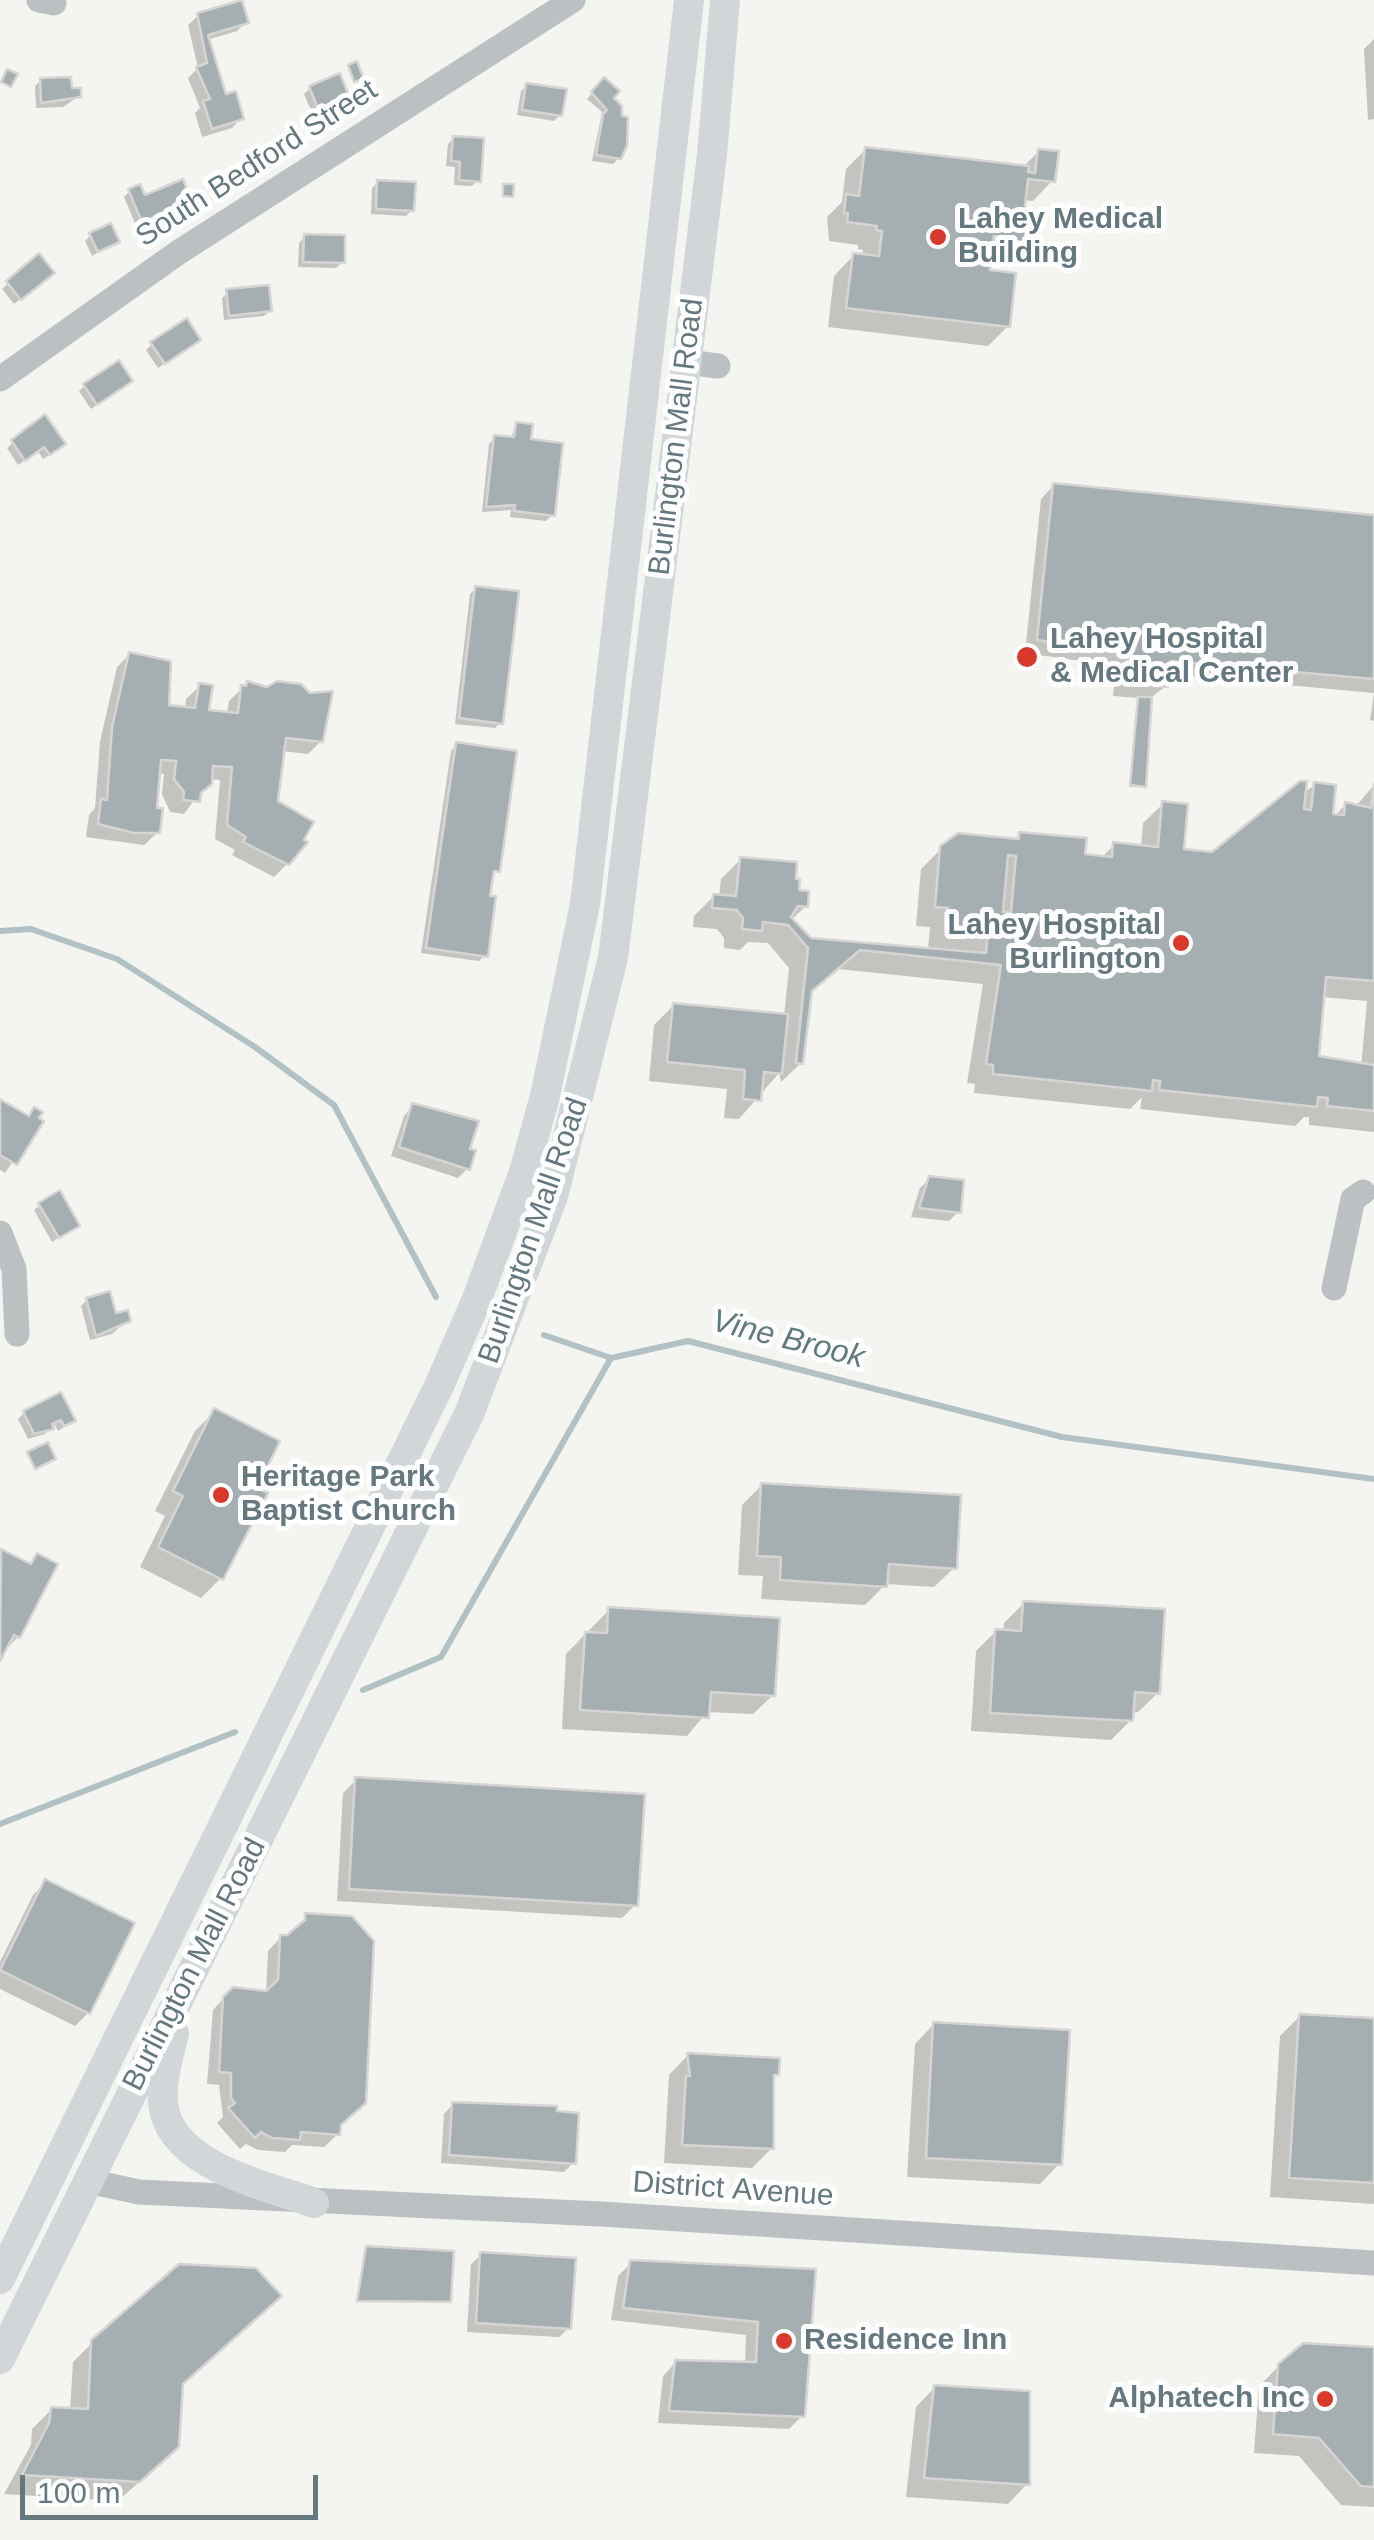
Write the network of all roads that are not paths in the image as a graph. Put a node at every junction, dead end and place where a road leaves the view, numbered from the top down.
1 (690, 0) edge
2 (725, 0) edge
3 (561, 4) edge
4 (687, 362) junction
5 (718, 366) dead end
6 (0, 378) edge
7 (1362, 1204) edge
8 (0, 1233) edge
9 (1334, 1288) dead end
10 (17, 1334) dead end
11 (187, 1980) junction
12 (56, 2164) junction
13 (88, 2182) junction
14 (314, 2203) junction
15 (1374, 2264) edge
16 (0, 2279) edge
17 (0, 2359) edge

1 - 12 main road, Burlington Mall Road
2 - 4 main road, Burlington Mall Road
3 - 6 street, South Bedford Street
4 - 5 street
4 - 11 main road, Burlington Mall Road
7 - 9 street
8 - 10 street
11 - 13 main road, Burlington Mall Road
11 - 14 main road
12 - 13 main road
12 - 16 main road, Burlington Mall Road
13 - 14 street, District Avenue
13 - 17 main road, Burlington Mall Road
14 - 15 street, District Avenue

